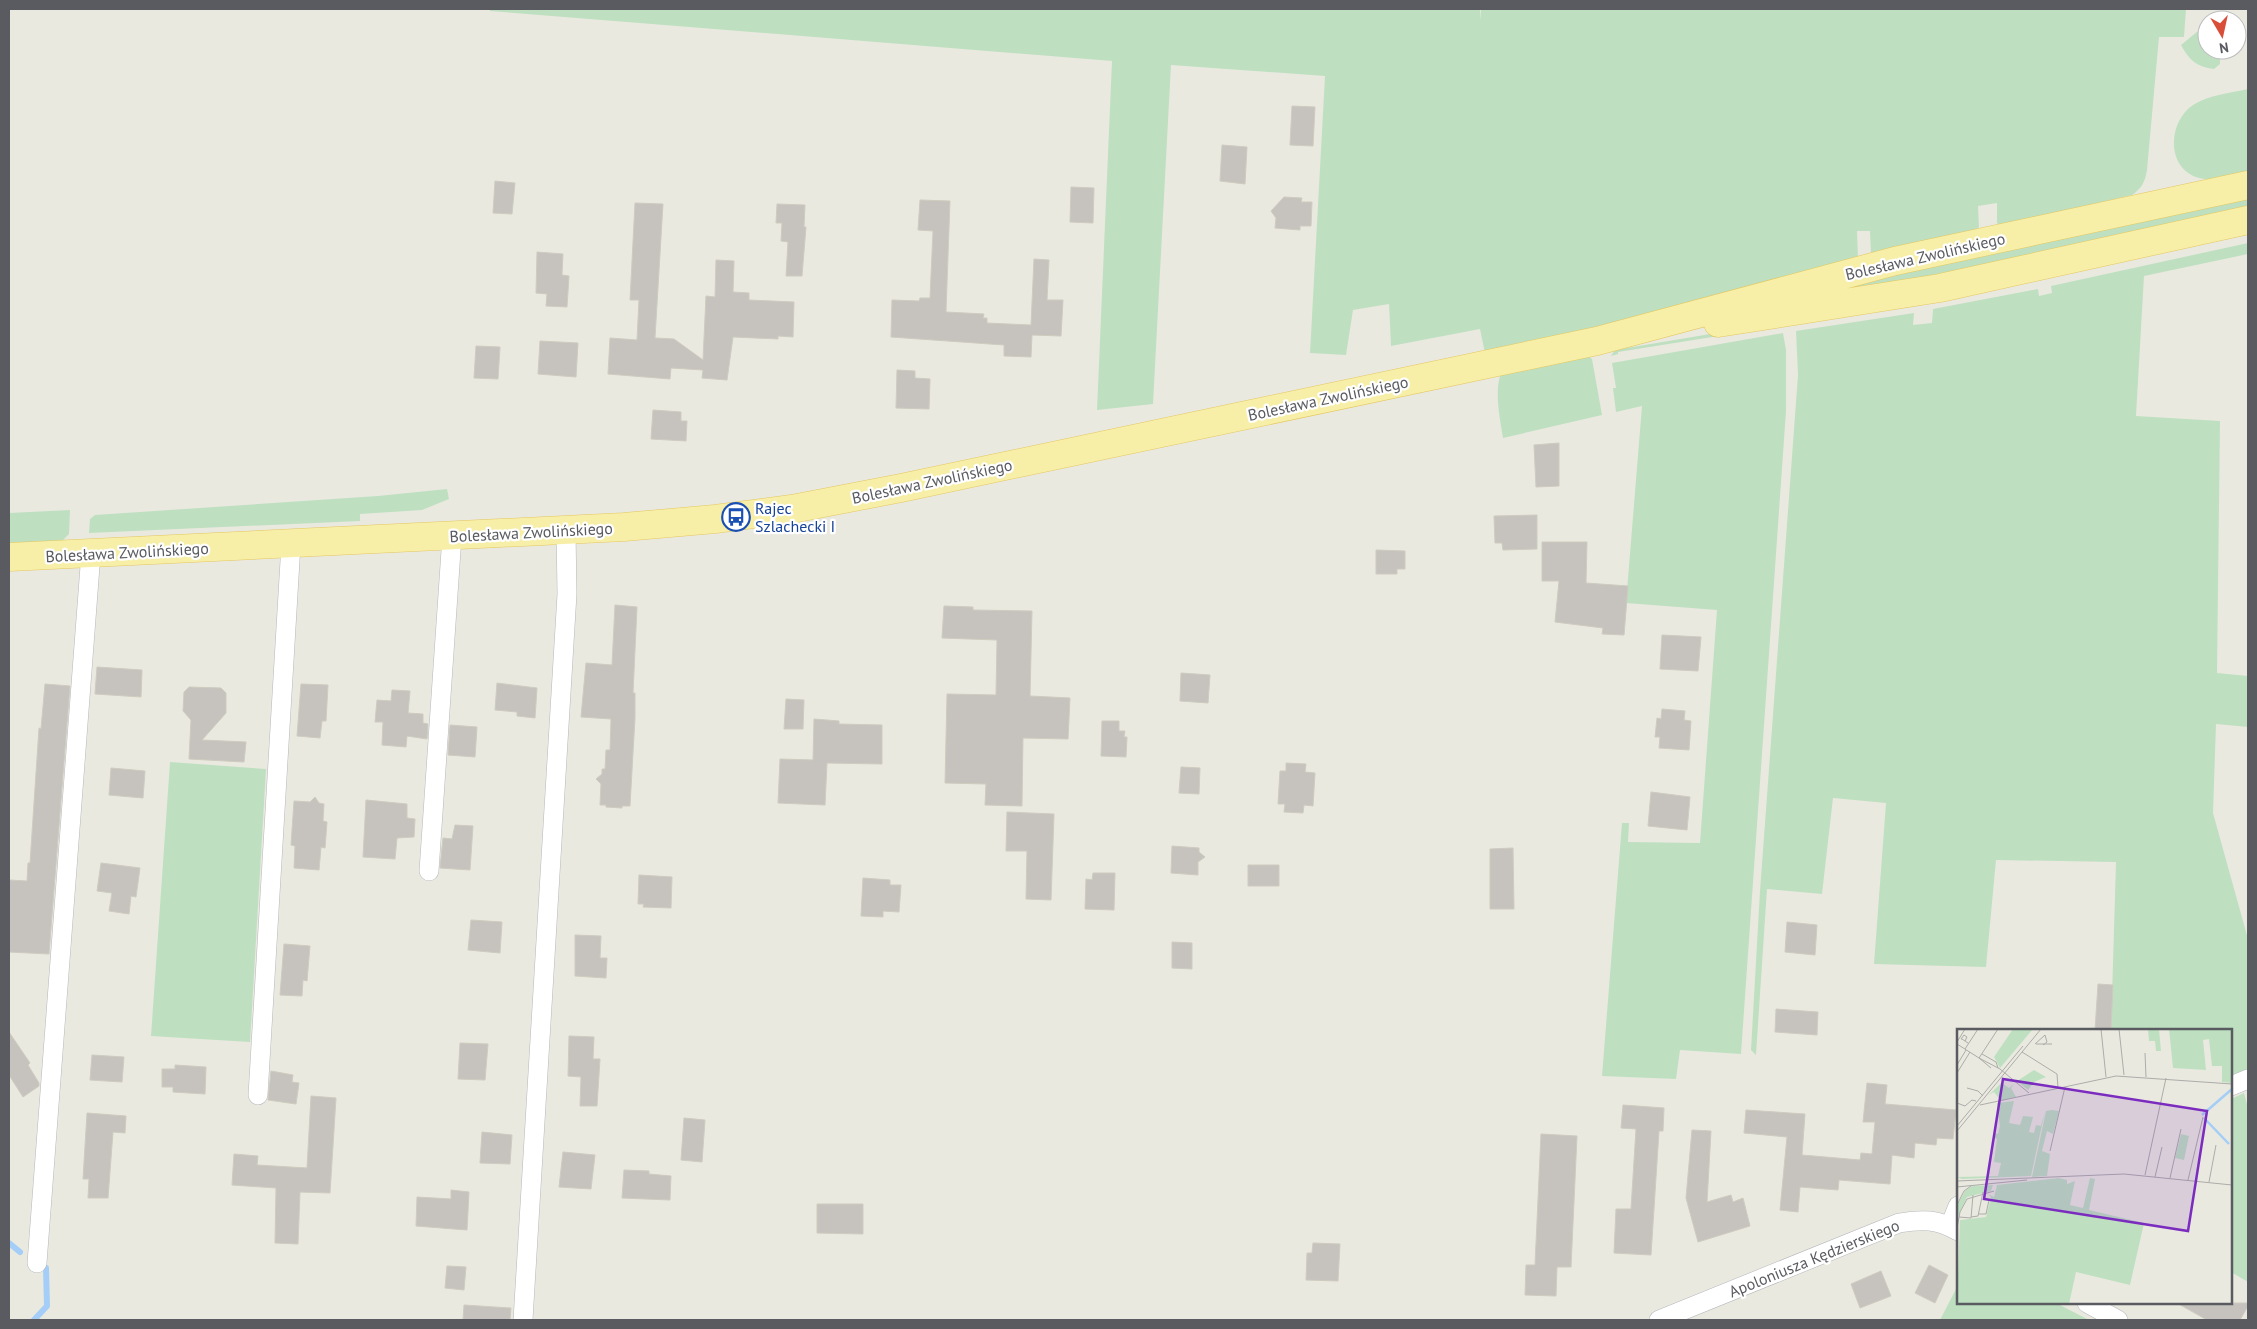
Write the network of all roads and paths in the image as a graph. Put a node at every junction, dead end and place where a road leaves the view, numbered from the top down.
1 (2248, 185) edge
2 (2248, 220) edge
3 (1605, 339) junction
4 (566, 531) junction
5 (452, 536) junction
6 (291, 544) junction
7 (91, 553) junction
8 (9, 557) edge
9 (429, 871) dead end
10 (2248, 1079) edge
11 (2232, 1086) edge
12 (258, 1095) dead end
13 (1957, 1212) edge
14 (1954, 1228) edge
15 (37, 1263) dead end
16 (2089, 1304) edge
17 (523, 1320) edge
18 (1659, 1320) edge
19 (2118, 1320) edge

1 - 3 main road, Bolesława Zwolińskiego
2 - 3 main road, Bolesława Zwolińskiego
3 - 4 main road, Bolesława Zwolińskiego
4 - 5 main road, Bolesława Zwolińskiego
4 - 17 street
5 - 6 main road, Bolesława Zwolińskiego
5 - 9 street
6 - 7 main road, Bolesława Zwolińskiego
6 - 12 street
7 - 8 main road, Bolesława Zwolińskiego
7 - 15 street
10 - 11 street
13 - 14 street, Apoloniusza Kędzierskiego
14 - 18 street, Apoloniusza Kędzierskiego
16 - 19 street

